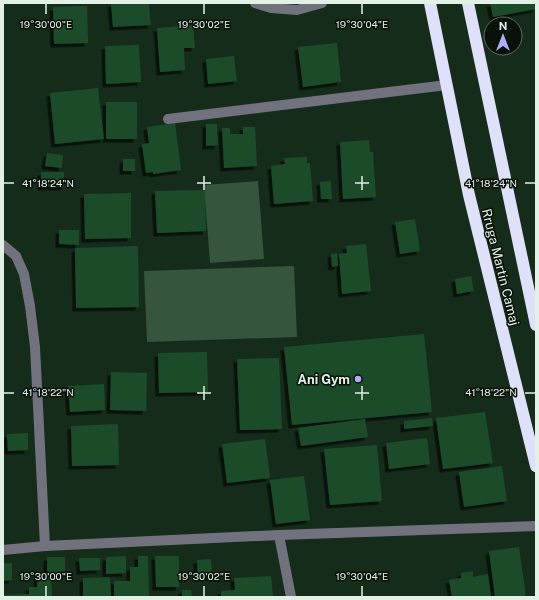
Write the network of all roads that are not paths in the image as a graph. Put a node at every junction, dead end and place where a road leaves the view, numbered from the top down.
1 (255, 3) edge
2 (322, 3) edge
3 (430, 3) edge
4 (468, 3) edge
5 (448, 85) junction
6 (168, 119) dead end
7 (3, 245) edge
8 (536, 325) edge
9 (536, 466) edge
10 (536, 526) edge
11 (278, 535) junction
12 (45, 546) junction
13 (3, 550) edge
14 (291, 597) edge

1 - 2 street
3 - 5 highway, Rruga Martin Camaj
4 - 8 highway, Rruga Martin Camaj
5 - 6 street
5 - 9 highway, Rruga Martin Camaj
7 - 12 street
10 - 11 street
11 - 12 street
11 - 14 street
12 - 13 street

